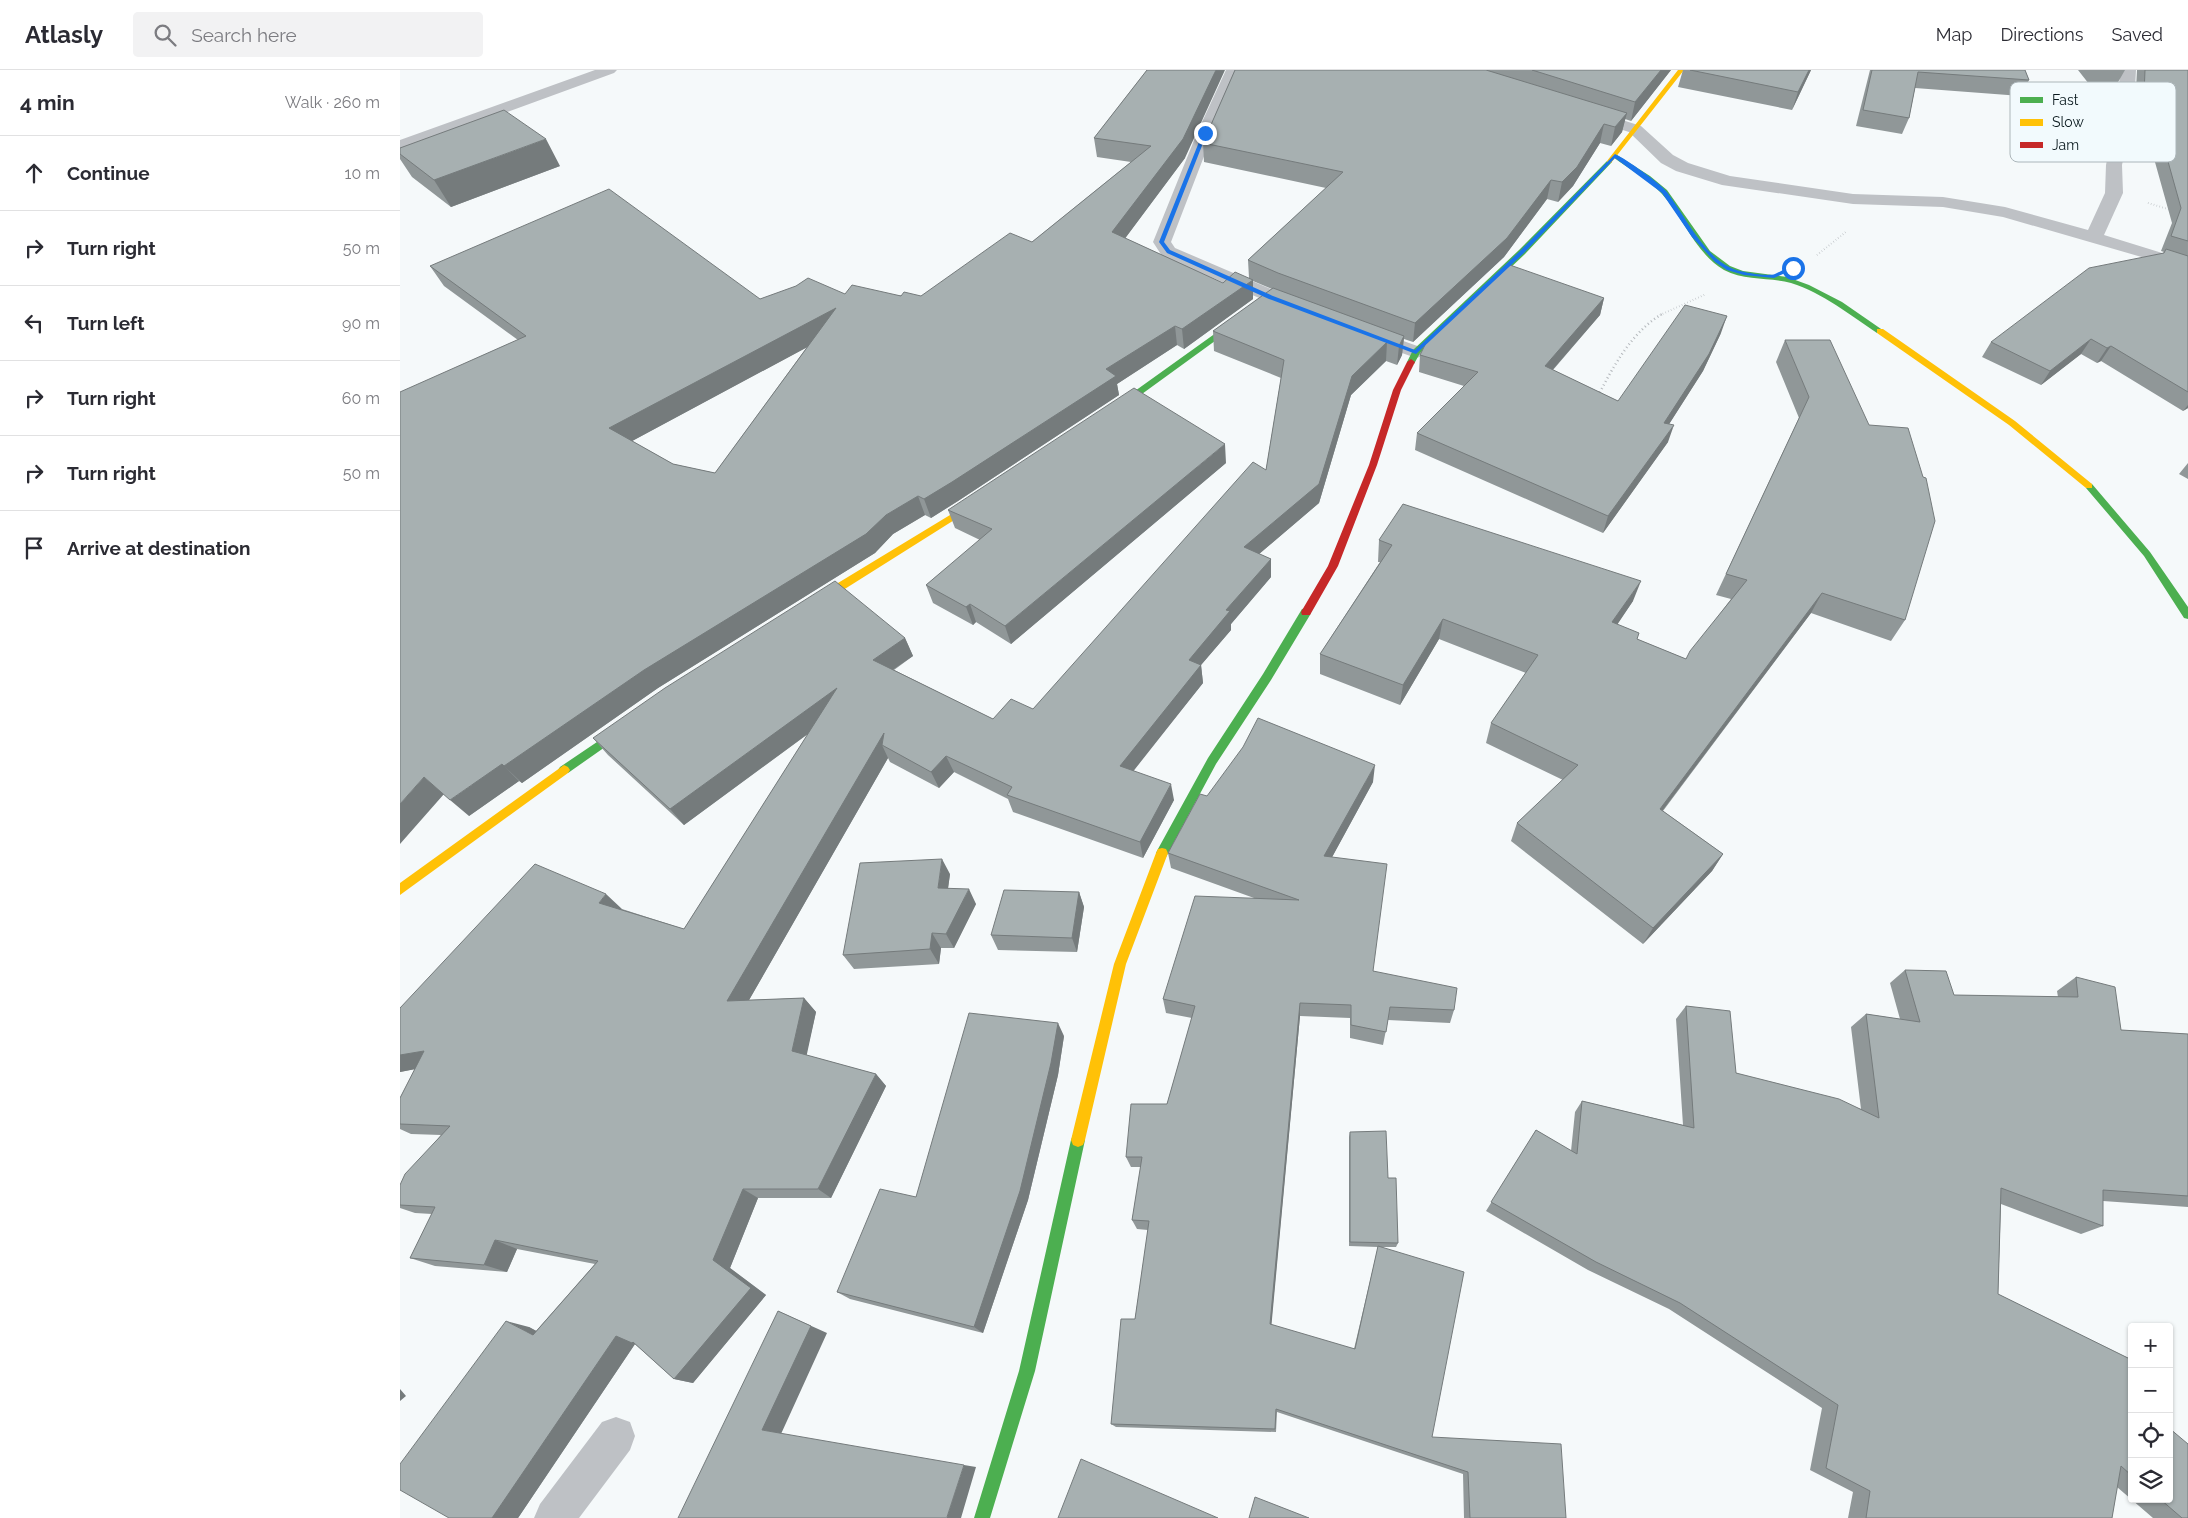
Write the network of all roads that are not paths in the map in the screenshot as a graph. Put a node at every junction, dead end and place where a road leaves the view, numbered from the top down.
1 (609, 70) edge
2 (1234, 70) edge
3 (1681, 70) edge
4 (1569, 108) edge
5 (1636, 129) junction
6 (400, 146) edge
7 (1615, 156) junction
8 (2115, 162) edge
9 (2094, 236) junction
10 (2188, 267) edge
11 (1263, 303) junction
12 (1316, 315) edge
13 (1352, 328) edge
14 (1416, 352) junction
15 (1104, 417) edge
16 (991, 492) edge
17 (797, 614) edge
18 (2188, 615) edge
19 (637, 719) edge
20 (400, 890) edge
21 (616, 1436) dead end
22 (554, 1518) edge
23 (982, 1518) edge

1 - 6 street
2 - 11 street
3 - 5 street
4 - 5 street
5 - 7 street
5 - 9 street
7 - 14 street
7 - 18 street
8 - 9 street
9 - 10 street
11 - 12 street
11 - 15 street
13 - 14 street
14 - 23 street
16 - 17 street
19 - 20 street
21 - 22 street

